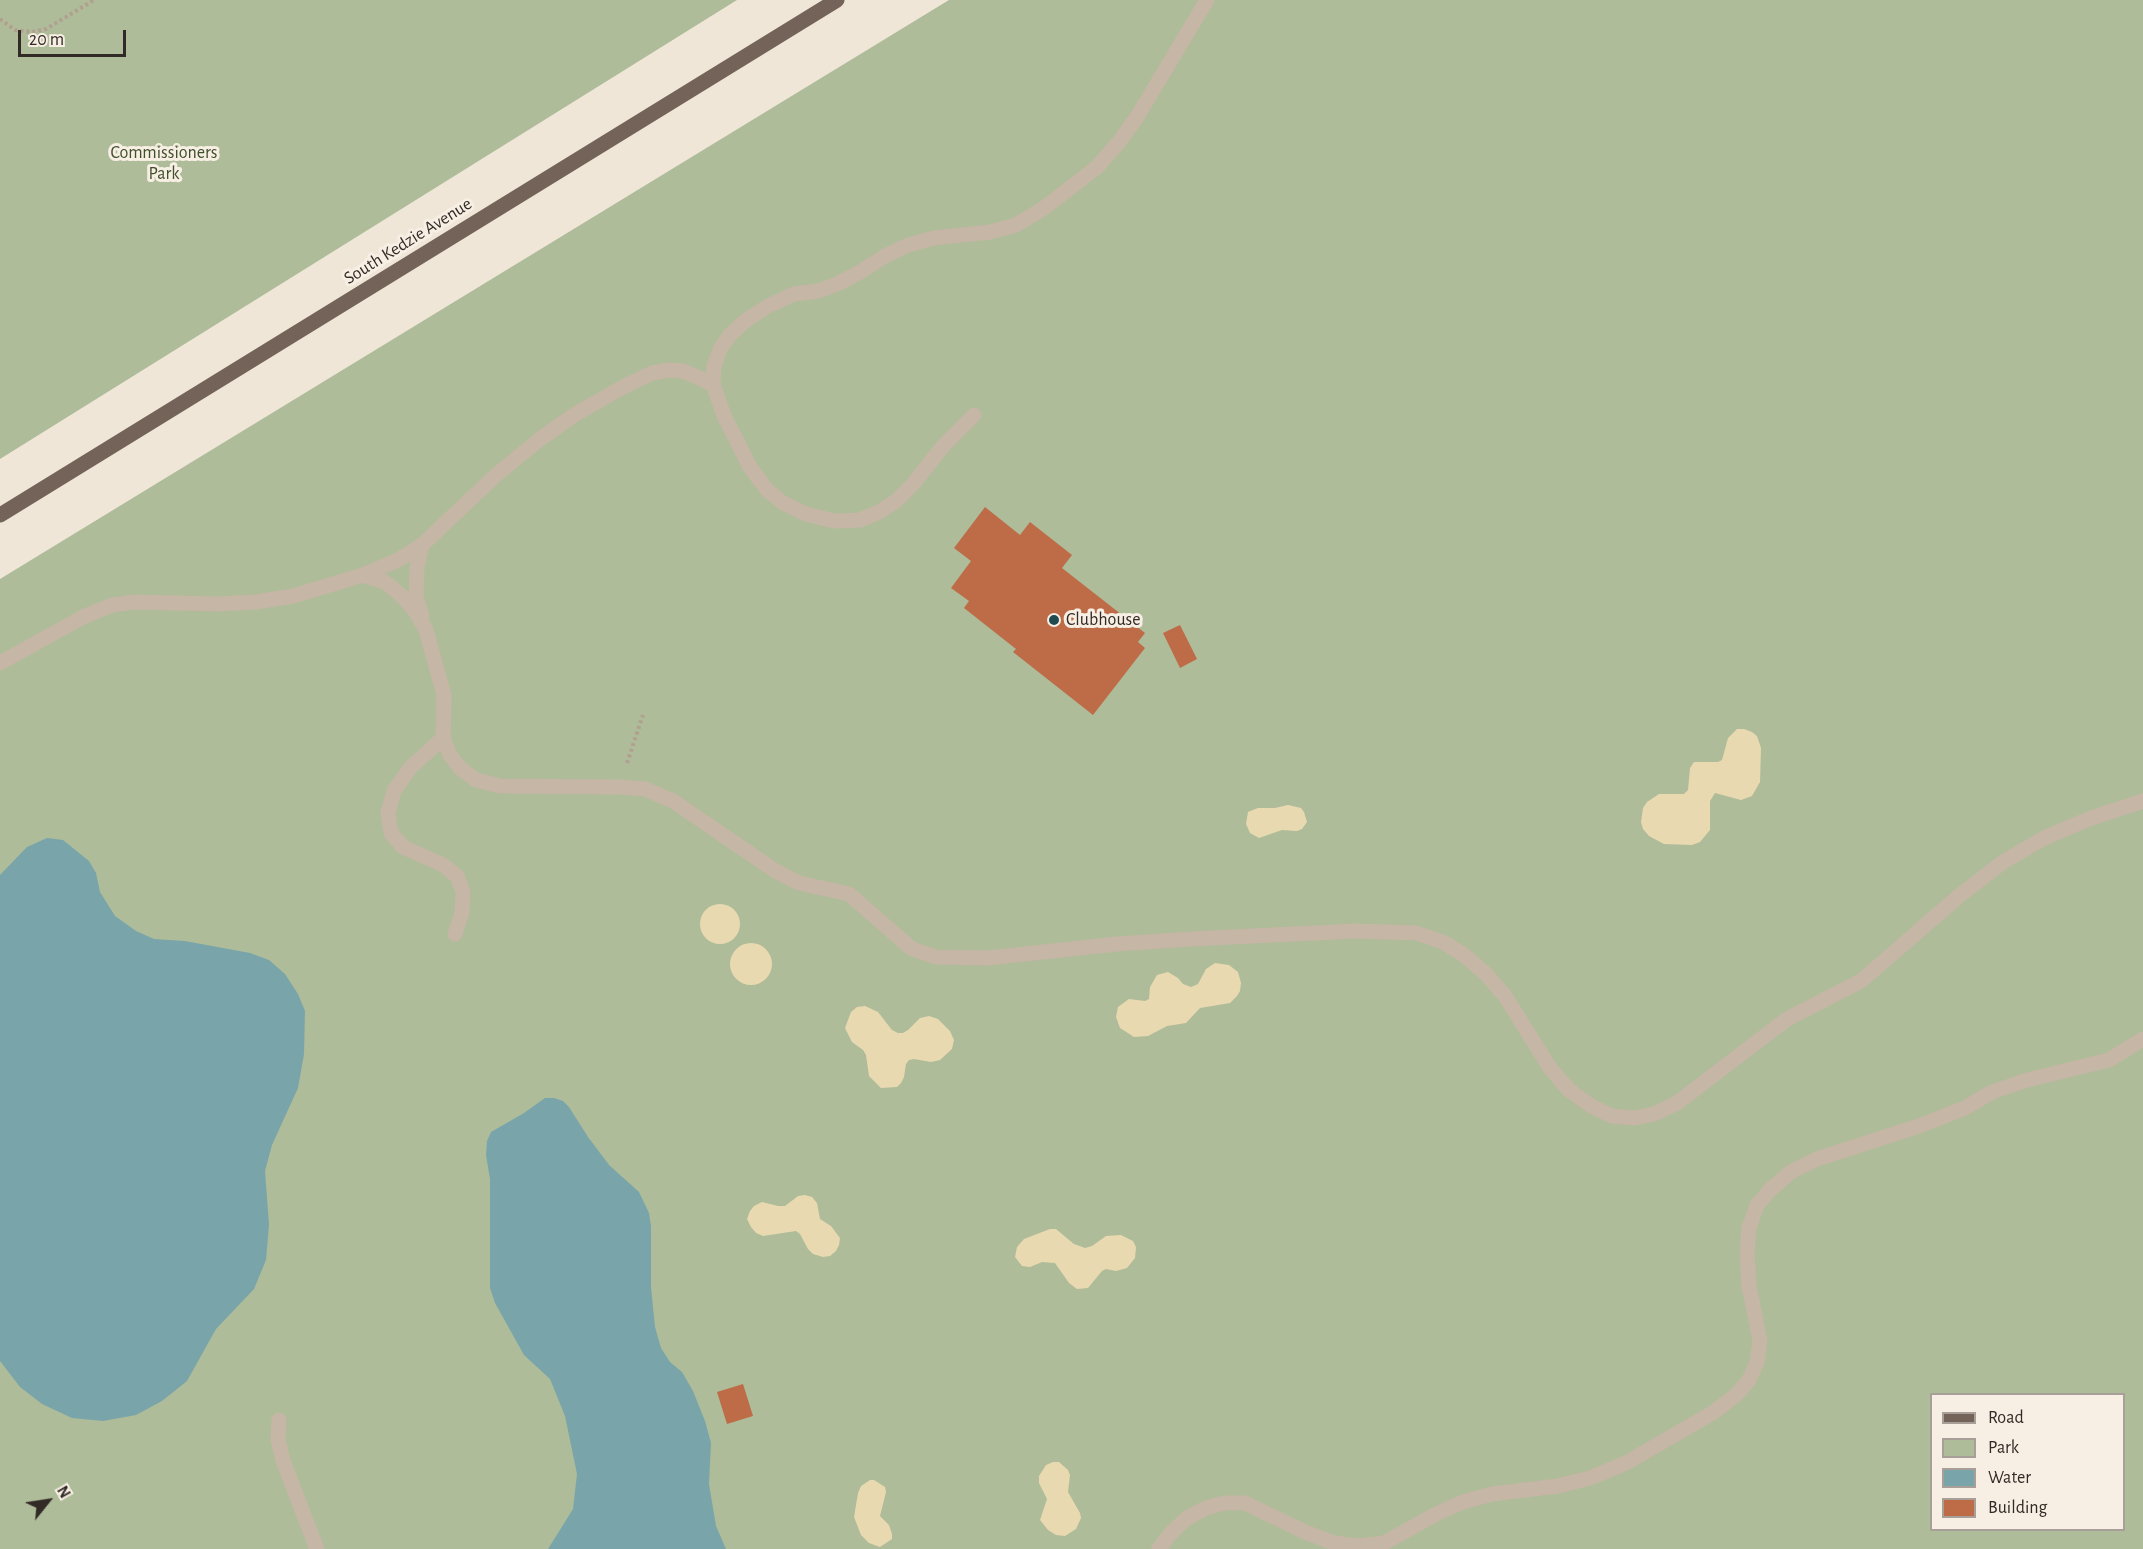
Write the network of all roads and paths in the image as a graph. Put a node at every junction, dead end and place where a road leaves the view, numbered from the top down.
1 (94, 0) edge
2 (837, 0) edge
3 (1207, 0) edge
4 (0, 19) edge
5 (713, 384) junction
6 (975, 415) dead end
7 (0, 515) edge
8 (422, 545) junction
9 (363, 575) junction
10 (426, 630) junction
11 (0, 663) edge
12 (643, 715) dead end
13 (443, 738) junction
14 (619, 787) junction
15 (2143, 801) edge
16 (455, 934) dead end
17 (2143, 1039) edge
18 (279, 1420) dead end
19 (317, 1549) edge
20 (1159, 1549) edge

1 - 4 path
2 - 7 main road, South Kedzie Avenue
3 - 5 lane
5 - 6 lane
5 - 8 lane
8 - 9 lane
8 - 10 lane
9 - 10 lane
9 - 11 lane
10 - 13 lane
12 - 14 path
13 - 14 lane
13 - 16 lane
14 - 15 lane
17 - 20 lane
18 - 19 lane

